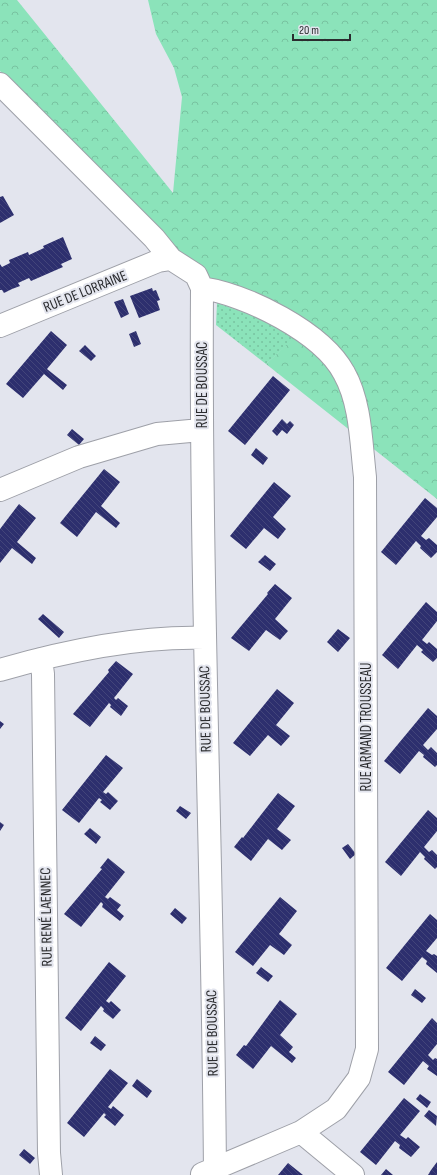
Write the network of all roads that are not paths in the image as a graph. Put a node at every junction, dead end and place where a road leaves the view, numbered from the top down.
1 (0, 84) edge
2 (171, 259) junction
3 (202, 288) junction
4 (0, 326) edge
5 (201, 430) junction
6 (0, 490) edge
7 (204, 638) junction
8 (41, 660) junction
9 (0, 670) edge
10 (301, 1132) junction
11 (210, 1173) edge
12 (50, 1175) edge
13 (353, 1175) edge

1 - 2 street
2 - 3 street
2 - 4 street, RUE DE LORRAINE
3 - 5 street, RUE DE BOUSSAC
3 - 10 street, RUE ARMAND TROUSSEAU
5 - 6 street
5 - 7 street, RUE DE BOUSSAC
7 - 8 street
7 - 11 street, RUE DE BOUSSAC
8 - 9 street
8 - 12 street, RUE RENÉ LAENNEC
10 - 11 street, RUE ARMAND TROUSSEAU
10 - 13 street

